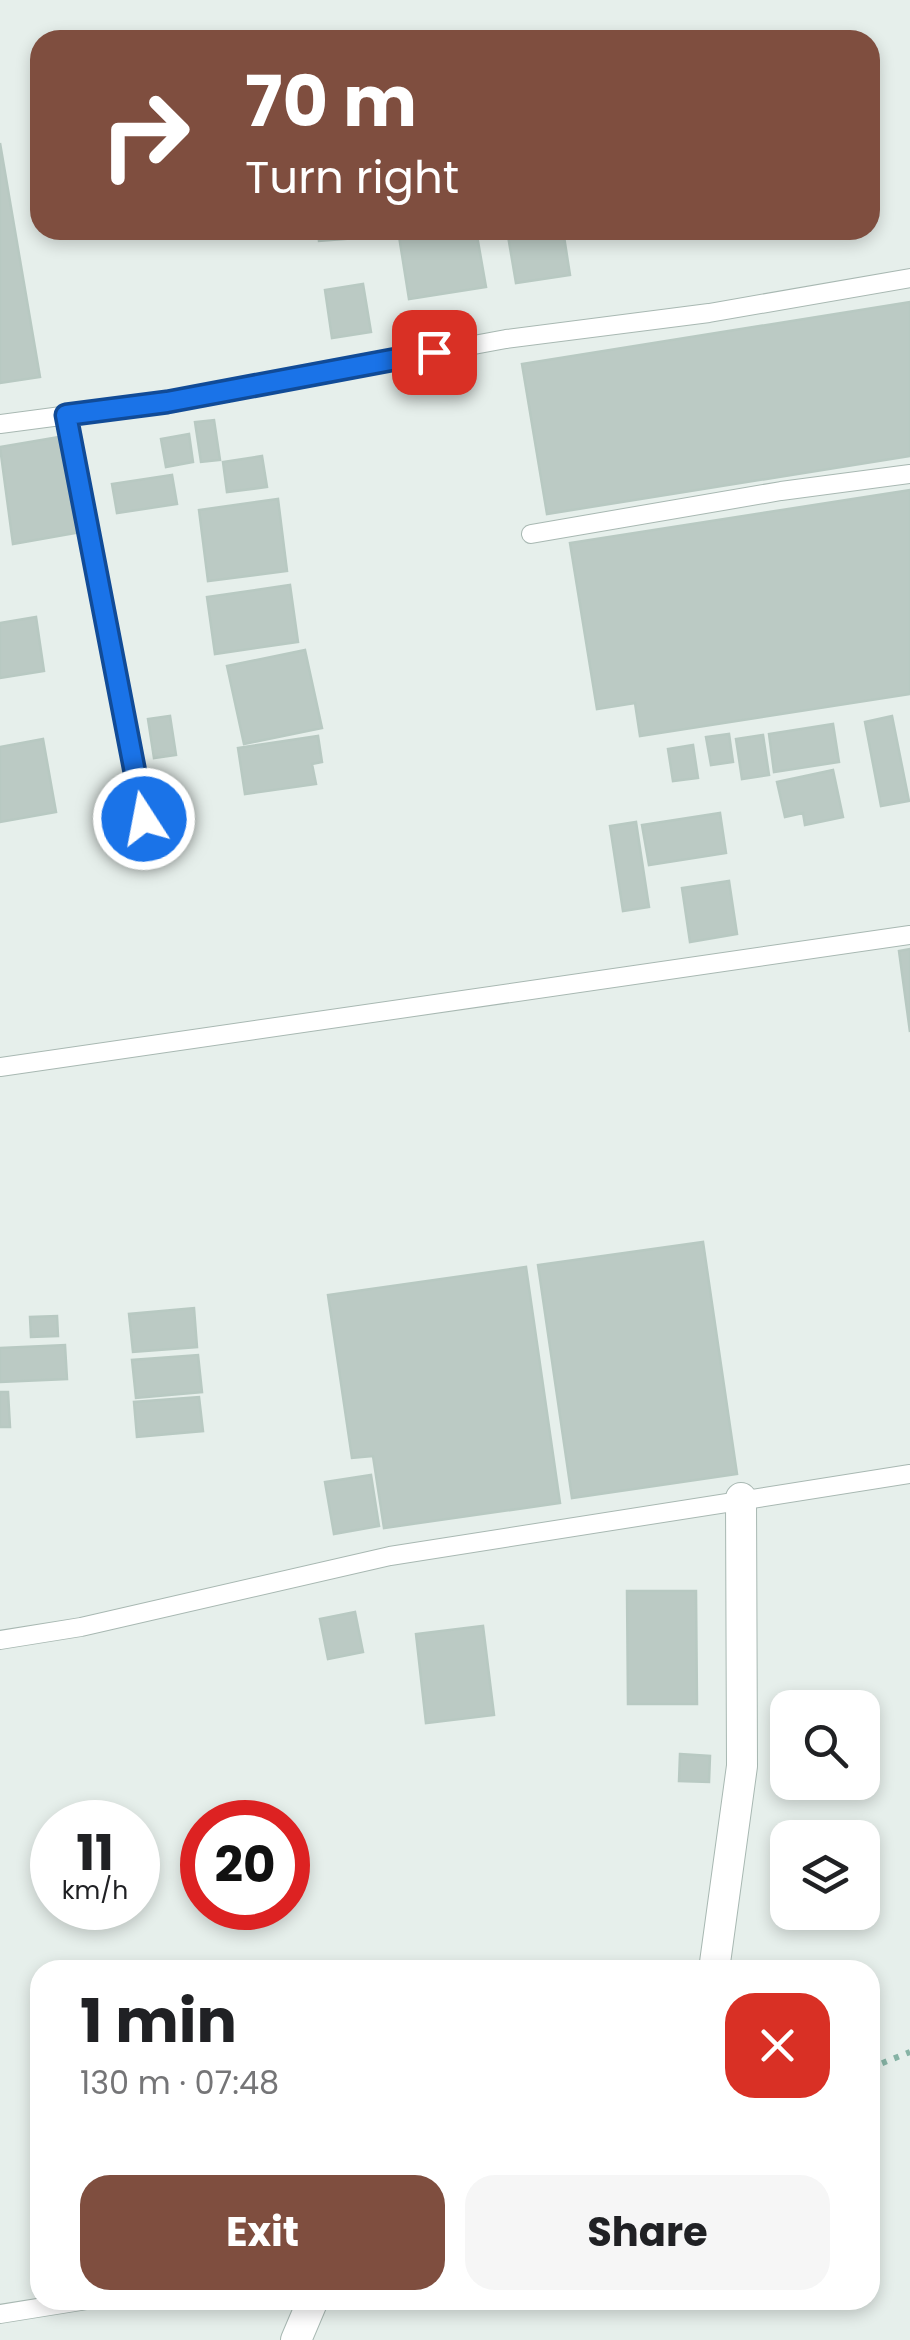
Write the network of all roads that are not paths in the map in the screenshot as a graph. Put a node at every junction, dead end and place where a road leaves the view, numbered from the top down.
1 (910, 278) edge
2 (66, 415) junction
3 (0, 424) edge
4 (910, 474) edge
5 (531, 534) dead end
6 (144, 819) dead end
7 (910, 934) edge
8 (0, 1067) edge
9 (910, 1474) edge
10 (741, 1498) junction
11 (0, 1640) edge
12 (715, 1960) edge
13 (30, 2309) edge
14 (309, 2310) edge
15 (0, 2314) edge
16 (296, 2340) edge

1 - 2 lane
2 - 3 lane
2 - 6 lane
4 - 5 lane
7 - 8 lane
9 - 10 lane
10 - 11 lane
10 - 12 street
13 - 15 lane
14 - 16 street

